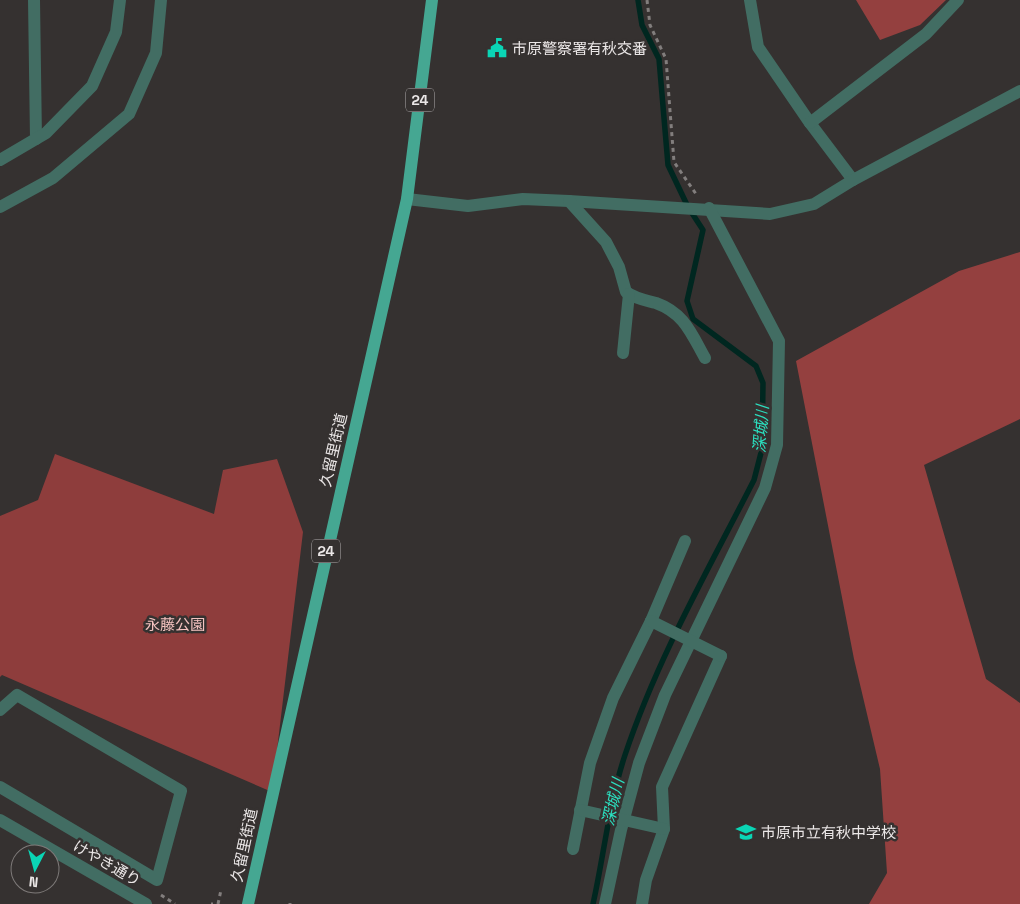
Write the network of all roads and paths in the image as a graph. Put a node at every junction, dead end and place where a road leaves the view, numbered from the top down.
1 (34, 0) edge
2 (120, 0) edge
3 (161, 0) edge
4 (432, 0) edge
5 (647, 0) edge
6 (750, 0) edge
7 (958, 0) edge
8 (1020, 91) edge
9 (810, 124) junction
10 (36, 139) junction
11 (0, 160) edge
12 (853, 180) junction
13 (407, 199) junction
14 (570, 201) junction
15 (0, 207) edge
16 (709, 208) junction
17 (629, 294) junction
18 (623, 353) dead end
19 (705, 358) dead end
20 (685, 541) dead end
21 (652, 621) junction
22 (0, 710) edge
23 (0, 787) edge
24 (580, 810) junction
25 (0, 820) edge
26 (664, 829) junction
27 (573, 849) dead end
28 (221, 890) dead end
29 (146, 904) edge
30 (218, 904) edge
31 (248, 904) edge
32 (605, 904) edge
33 (642, 904) edge

1 - 10 street
2 - 10 street
3 - 15 street
4 - 13 main road, 久留里街道 / 24
5 - 16 path
6 - 9 street
7 - 9 street
8 - 12 street
9 - 12 street
10 - 11 street
12 - 16 street
13 - 14 street
13 - 31 main road, 久留里街道 / 24
14 - 16 street
14 - 17 street
16 - 32 street
17 - 18 street
17 - 19 street
20 - 21 street
21 - 24 street
21 - 26 street, bridge
22 - 23 street
24 - 26 street, bridge
24 - 27 street
25 - 29 street, けやき通り
26 - 33 street
28 - 30 path

